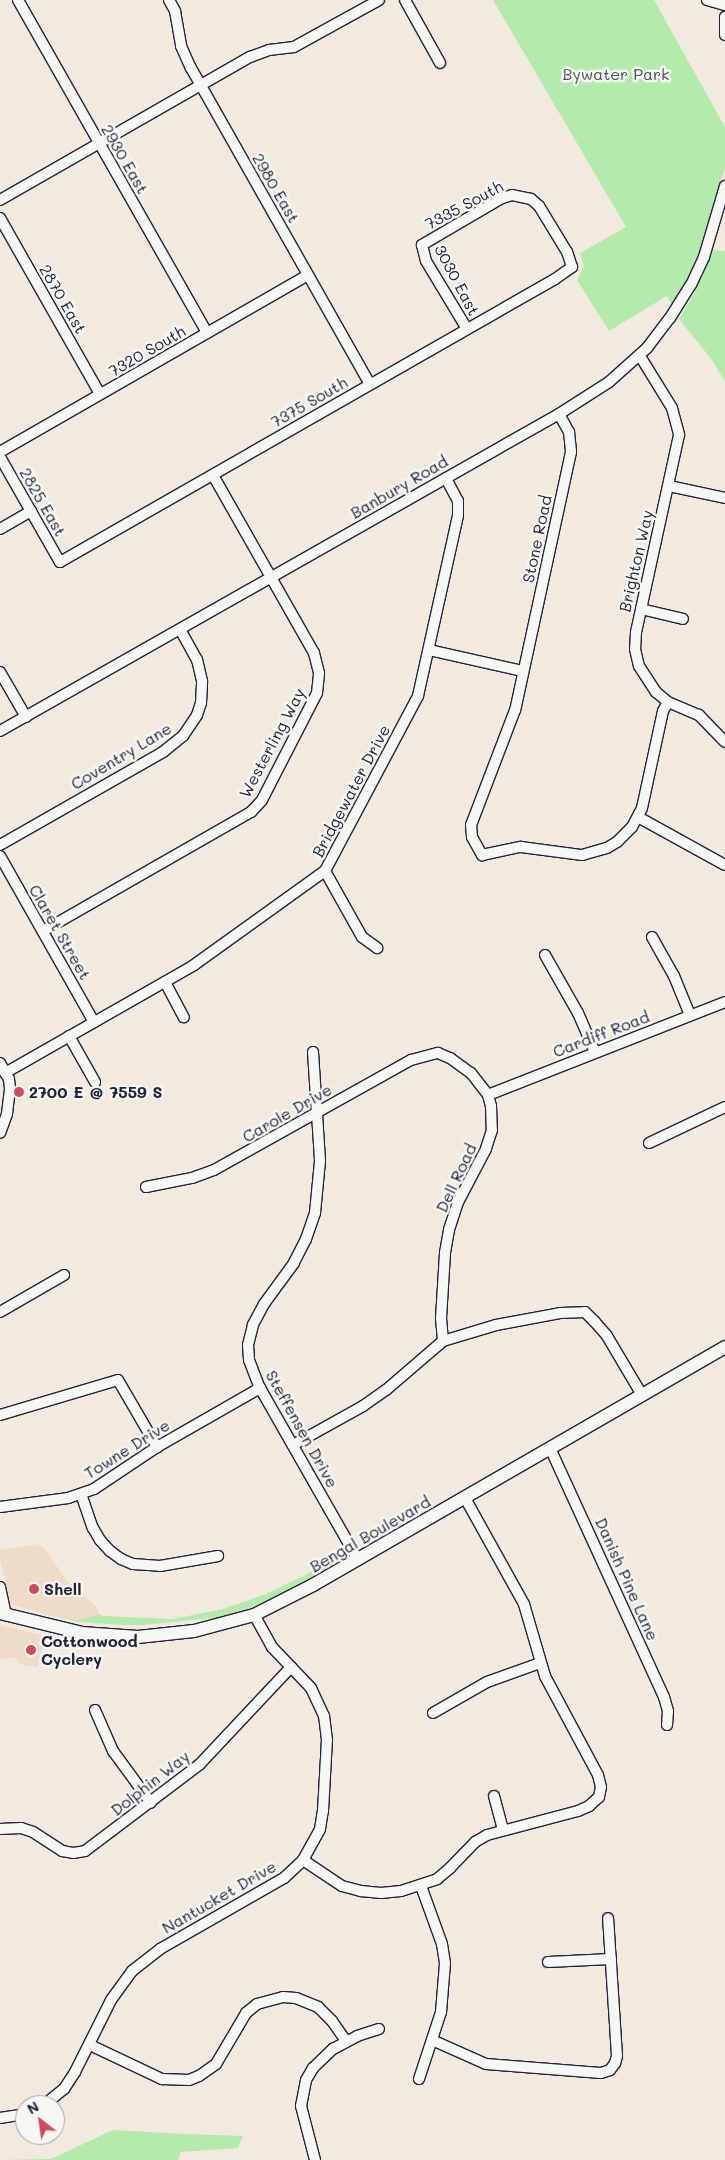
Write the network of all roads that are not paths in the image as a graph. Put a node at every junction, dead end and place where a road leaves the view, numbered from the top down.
1 (18, 0) edge
2 (169, 0) edge
3 (379, 0) edge
4 (405, 0) edge
5 (707, 0) edge
6 (725, 5) edge
7 (725, 17) edge
8 (725, 35) edge
9 (440, 63) dead end
10 (201, 85) junction
11 (99, 143) junction
12 (725, 186) edge
13 (0, 200) edge
14 (0, 218) edge
15 (422, 245) joint
16 (572, 267) joint
17 (308, 275) junction
18 (466, 329) junction
19 (207, 333) junction
20 (640, 356) junction
21 (370, 384) junction
22 (100, 394) junction
23 (559, 414) junction
24 (0, 452) edge
25 (0, 457) edge
26 (213, 475) junction
27 (446, 478) junction
28 (669, 486) junction
29 (725, 498) edge
30 (31, 511) junction
31 (0, 529) edge
32 (60, 562) joint
33 (271, 577) junction
34 (641, 609) junction
35 (683, 619) dead end
36 (180, 629) junction
37 (429, 650) junction
38 (523, 671) junction
39 (0, 672) edge
40 (668, 702) junction
41 (26, 717) junction
42 (0, 731) edge
43 (724, 739) edge
44 (638, 817) junction
45 (0, 844) edge
46 (0, 856) edge
47 (725, 865) edge
48 (325, 871) junction
49 (43, 931) junction
50 (652, 937) dead end
51 (377, 948) dead end
52 (545, 955) dead end
53 (165, 982) junction
54 (725, 1002) edge
55 (690, 1015) junction
56 (184, 1017) dead end
57 (94, 1022) junction
58 (69, 1036) junction
59 (313, 1052) dead end
60 (595, 1052) junction
61 (438, 1054) joint
62 (3, 1068) edge
63 (95, 1082) dead end
64 (488, 1095) junction
65 (725, 1107) edge
66 (316, 1113) junction
67 (0, 1133) edge
68 (649, 1143) dead end
69 (146, 1187) dead end
70 (64, 1276) dead end
71 (0, 1312) edge
72 (443, 1341) junction
73 (725, 1347) edge
74 (260, 1388) junction
75 (642, 1396) junction
76 (0, 1415) edge
77 (293, 1445) junction
78 (157, 1447) junction
79 (550, 1448) junction
80 (81, 1494) junction
81 (465, 1498) junction
82 (0, 1507) edge
83 (218, 1556) dead end
84 (358, 1560) junction
85 (0, 1587) edge
86 (3, 1614) edge
87 (254, 1615) junction
88 (540, 1663) junction
89 (291, 1667) junction
90 (95, 1710) dead end
91 (433, 1713) dead end
92 (667, 1725) dead end
93 (494, 1796) dead end
94 (151, 1803) junction
95 (0, 1829) edge
96 (503, 1830) junction
97 (303, 1860) junction
98 (421, 1886) junction
99 (608, 1918) dead end
100 (611, 1959) junction
101 (548, 1962) dead end
102 (379, 2029) dead end
103 (432, 2040) junction
104 (346, 2042) junction
105 (90, 2045) junction
106 (419, 2079) dead end
107 (56, 2095) edge
108 (15, 2116) edge
109 (0, 2118) edge
110 (315, 2160) edge

1 - 11 street, 2930 East
2 - 10 street, 2980 East
3 - 10 street
4 - 9 street
5 - 6 street
7 - 8 street
10 - 11 street
10 - 17 street, 2980 East
11 - 13 street
11 - 19 street, 2930 East
12 - 20 street, Banbury Road
14 - 22 street, 2870 East
15 - 16 street, 7335 South
15 - 18 street, 3030 East
16 - 18 street, 7375 South
17 - 19 street, 7320 South
17 - 21 street, 2980 East
18 - 21 street, 7375 South
19 - 22 street, 7320 South
20 - 23 street, Banbury Road
20 - 28 street, Brighton Way
21 - 26 street, 7375 South
22 - 24 street, 7320 South
23 - 27 street, Banbury Road
23 - 38 street, Stone Road
25 - 30 street, 2825 East
26 - 32 street, 7375 South
26 - 33 street, Westerling Way
27 - 33 street, Banbury Road
27 - 37 street, Bridgewater Drive
28 - 29 street
28 - 34 street, Brighton Way
30 - 31 street
30 - 32 street, 2825 East
33 - 36 street, Banbury Road
33 - 49 street, Westerling Way
34 - 35 street
34 - 40 street, Brighton Way
36 - 41 street, Banbury Road
36 - 45 street, Coventry Lane
37 - 38 street
37 - 48 street, Bridgewater Drive
38 - 44 street, Stone Road
39 - 41 street
40 - 43 street, Brighton Way
40 - 44 street
41 - 42 street, Banbury Road
44 - 47 street
46 - 49 street, Claret Street
48 - 51 street
48 - 53 street, Bridgewater Drive
49 - 57 street, Claret Street
50 - 55 street
52 - 60 street
53 - 56 street
53 - 57 street, Bridgewater Drive
54 - 55 street, Cardiff Road
55 - 60 street, Cardiff Road
57 - 58 street, Bridgewater Drive
58 - 62 street, Bridgewater Drive
58 - 63 street
59 - 66 street, Steffensen Drive
60 - 64 street, Cardiff Road
61 - 64 street, Dell Road
61 - 66 street, Carole Drive
62 - 67 street
64 - 72 street, Dell Road
65 - 68 street
66 - 69 street, Carole Drive
66 - 74 street, Steffensen Drive
70 - 71 street
72 - 75 street
72 - 77 street
73 - 75 main road, Bengal Boulevard
74 - 77 street, Steffensen Drive
74 - 78 street, Towne Drive
75 - 79 main road, Bengal Boulevard
76 - 78 street
77 - 84 street, Steffensen Drive
78 - 80 street, Towne Drive
79 - 81 main road, Bengal Boulevard
79 - 92 street, Danish Pine Lane
80 - 82 street, Towne Drive
80 - 83 street
81 - 84 main road, Bengal Boulevard
81 - 88 street
84 - 87 main road, Bengal Boulevard
85 - 86 street
86 - 87 main road, Bengal Boulevard
87 - 89 street, Nantucket Drive
88 - 91 street
88 - 96 street
89 - 94 street, Dolphin Way
89 - 97 street, Nantucket Drive
90 - 94 street
93 - 96 street
94 - 95 street, Dolphin Way
96 - 98 street
97 - 98 street
97 - 105 street, Nantucket Drive
98 - 103 street
99 - 100 street
100 - 101 street
100 - 103 street
102 - 104 street
103 - 106 street
104 - 105 street
104 - 110 street
105 - 107 street, Nantucket Drive
108 - 109 street

